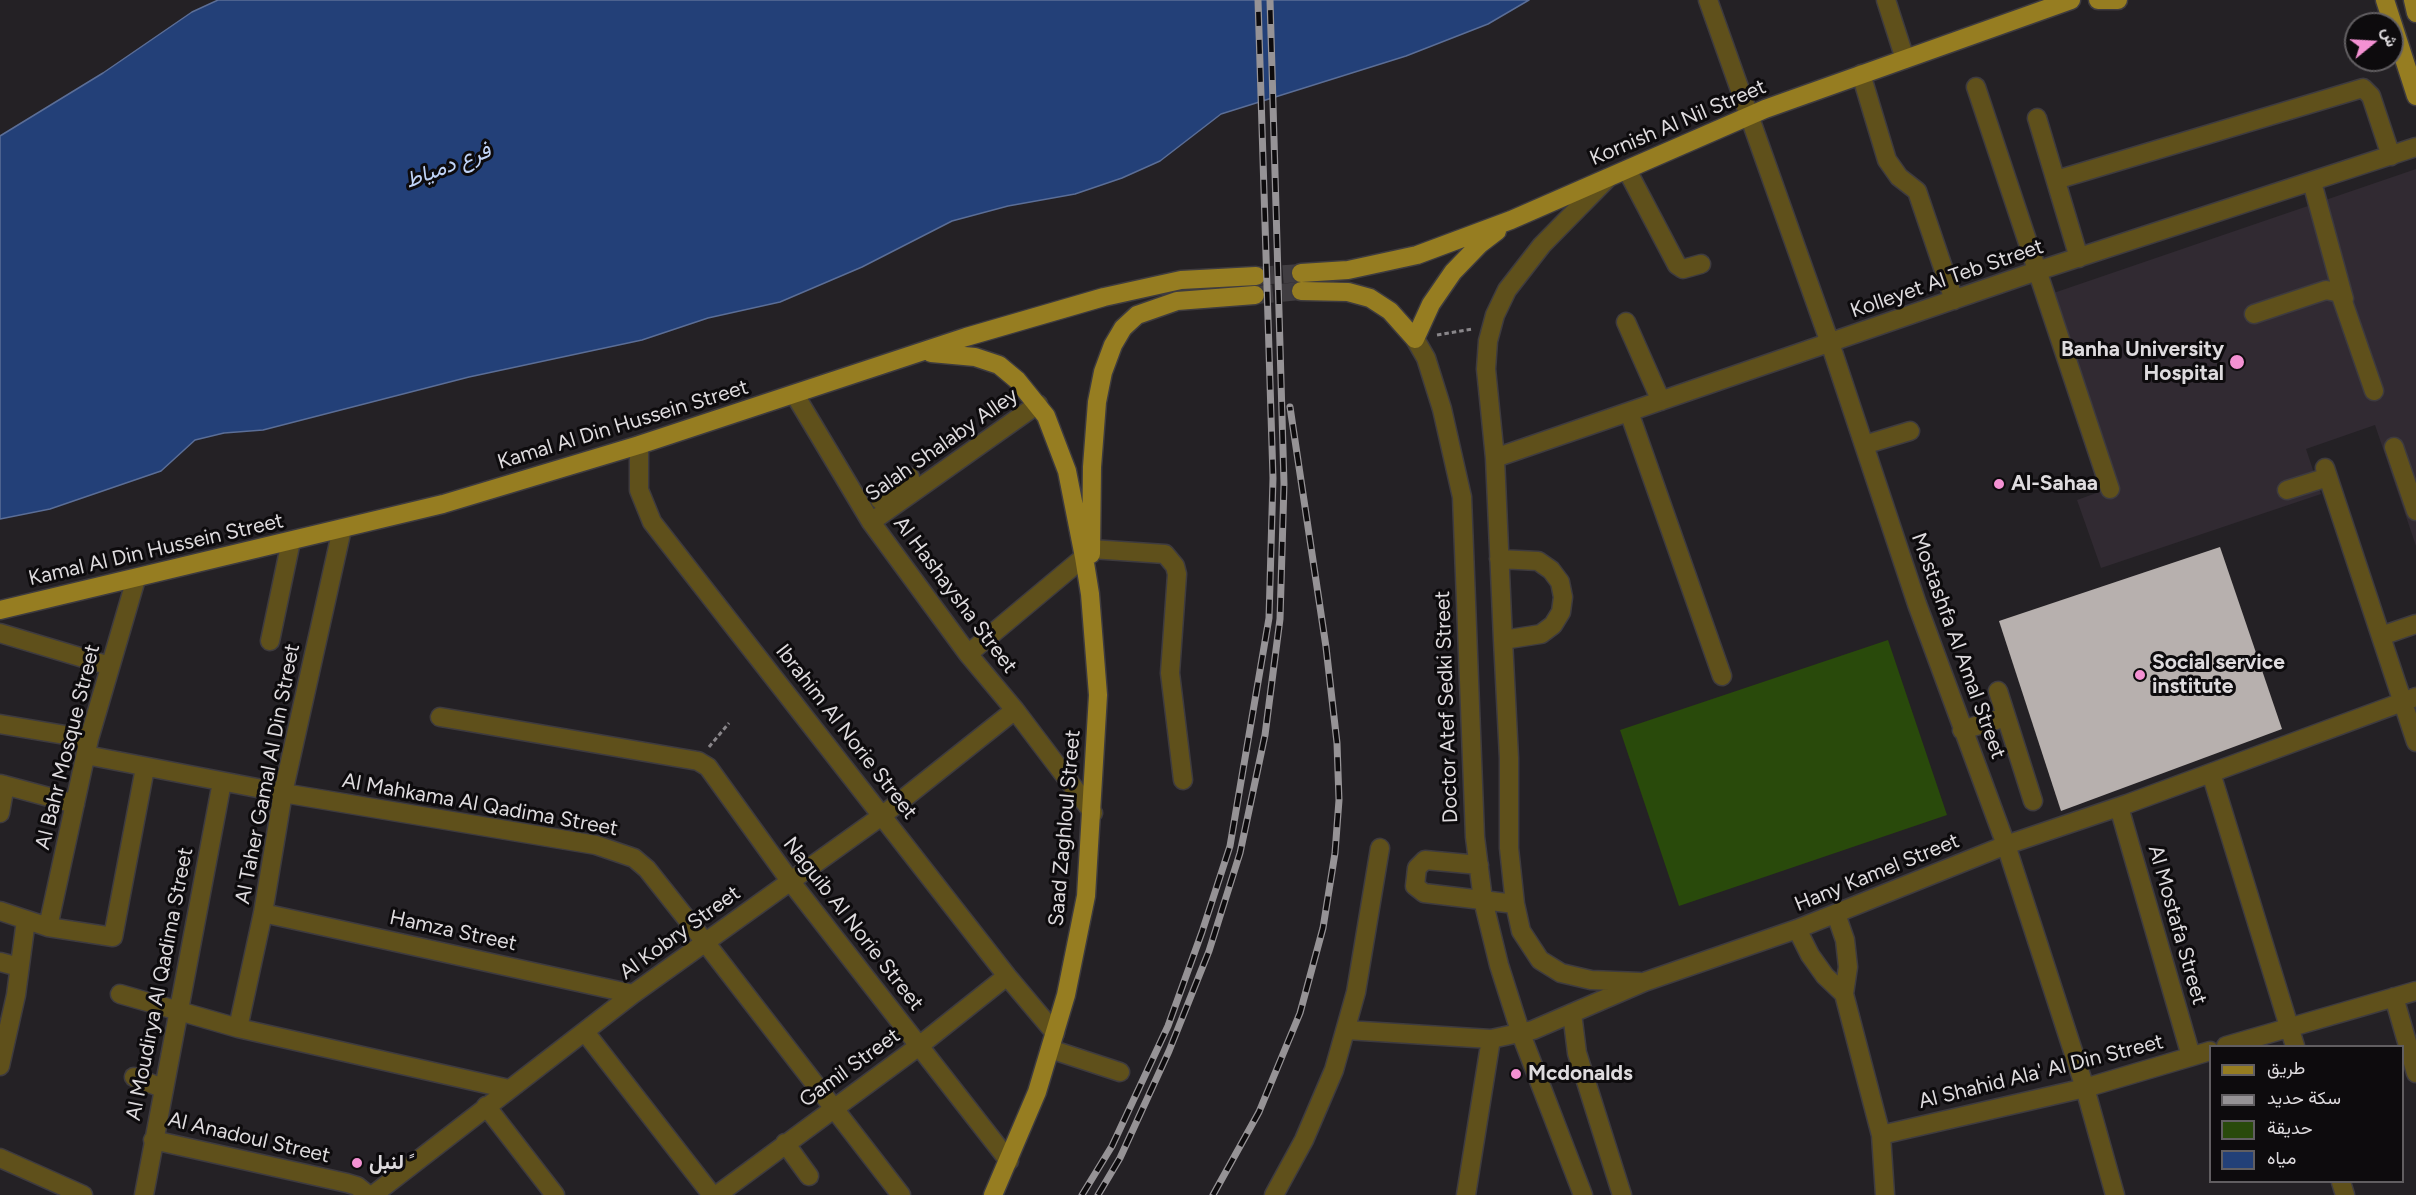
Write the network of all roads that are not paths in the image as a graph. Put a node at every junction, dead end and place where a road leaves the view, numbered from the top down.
1 (1708, 0) edge
2 (1886, 0) edge
3 (2071, 0) edge
4 (2098, 0) edge
5 (2118, 0) edge
6 (2385, 0) edge
7 (2412, 0) edge
8 (2416, 12) edge
9 (1905, 59) junction
10 (1861, 75) junction
11 (1976, 87) dead end
12 (2416, 96) edge
13 (1750, 115) junction
14 (2037, 118) dead end
15 (2416, 147) edge
16 (2391, 156) junction
17 (1627, 170) junction
18 (1608, 178) junction
19 (2056, 180) junction
20 (2312, 182) junction
21 (1511, 220) junction
22 (2079, 258) junction
23 (1701, 264) dead end
24 (2037, 271) junction
25 (1256, 276) tunnel mouth
26 (1301, 282) joint
27 (1255, 295) tunnel mouth
28 (2344, 299) junction
29 (1954, 300) junction
30 (2254, 314) dead end
31 (1626, 322) dead end
32 (1415, 339) junction
33 (1830, 343) junction
34 (925, 353) junction
35 (2374, 391) dead end
36 (795, 395) junction
37 (1661, 401) junction
38 (1038, 404) junction
39 (1629, 412) junction
40 (1910, 431) dead end
41 (639, 445) junction
42 (1864, 445) junction
43 (2394, 447) dead end
44 (1495, 458) junction
45 (910, 477) dead end
46 (2110, 489) dead end
47 (2287, 490) dead end
48 (890, 498) junction
49 (2416, 511) edge
50 (872, 522) junction
51 (342, 529) junction
52 (291, 542) junction
53 (1087, 553) junction
54 (1499, 559) junction
55 (136, 579) junction
56 (0, 610) edge
57 (2416, 624) edge
58 (0, 633) edge
59 (2381, 636) junction
60 (1503, 640) junction
61 (270, 641) dead end
62 (969, 654) junction
63 (110, 666) junction
64 (1722, 676) dead end
65 (1998, 692) dead end
66 (2409, 699) edge
67 (1015, 710) junction
68 (440, 717) dead end
69 (2006, 717) junction
70 (0, 724) edge
71 (1962, 730) junction
72 (2416, 742) edge
73 (87, 747) junction
74 (145, 768) junction
75 (2211, 773) junction
76 (1183, 780) dead end
77 (222, 783) junction
78 (3, 784) edge
79 (283, 793) junction
80 (2033, 801) dead end
81 (75, 804) junction
82 (2120, 807) junction
83 (0, 813) edge
84 (1093, 813) junction
85 (883, 815) junction
86 (2006, 845) junction
87 (1380, 848) dead end
88 (1479, 865) junction
89 (791, 882) junction
90 (1483, 900) junction
91 (1515, 904) junction
92 (0, 911) edge
93 (263, 913) junction
94 (1836, 914) junction
95 (26, 920) junction
96 (48, 927) junction
97 (1797, 929) junction
98 (705, 942) junction
99 (0, 962) edge
100 (19, 967) junction
101 (1007, 976) junction
102 (1644, 982) junction
103 (2416, 991) edge
104 (120, 994) dead end
105 (633, 994) junction
106 (1844, 994) junction
107 (2394, 997) junction
108 (177, 1011) junction
109 (1572, 1013) junction
110 (238, 1028) junction
111 (2289, 1029) junction
112 (1346, 1030) junction
113 (585, 1032) junction
114 (1521, 1034) junction
115 (1491, 1039) junction
116 (1052, 1041) junction
117 (2, 1042) edge
118 (2233, 1045) edge
119 (2294, 1045) edge
120 (919, 1047) junction
121 (2209, 1052) edge
122 (2191, 1056) junction
123 (0, 1066) edge
124 (1120, 1072) dead end
125 (2416, 1073) edge
126 (134, 1077) dead end
127 (162, 1088) junction
128 (2085, 1088) junction
129 (509, 1089) junction
130 (486, 1107) junction
131 (832, 1108) junction
132 (1881, 1135) junction
133 (153, 1140) junction
134 (785, 1143) junction
135 (0, 1158) edge
136 (1009, 1161) junction
137 (809, 1176) dead end
138 (71, 1193) edge
139 (375, 1194) edge
140 (144, 1195) edge
141 (555, 1195) edge
142 (712, 1195) edge
143 (717, 1195) edge
144 (901, 1195) edge
145 (993, 1195) edge
146 (1274, 1195) edge
147 (1466, 1195) edge
148 (1583, 1195) edge
149 (1623, 1195) edge
150 (1885, 1195) edge
151 (2115, 1195) edge

1 - 13 street, Mostashfa Al Amal Street
2 - 9 street
3 - 9 main road, Kornish Al Nil Street
4 - 5 main road
6 - 12 main road
7 - 8 main road
9 - 10 main road, Kornish Al Nil Street
10 - 13 main road, Kornish Al Nil Street
10 - 29 street
11 - 24 street
13 - 17 main road, Kornish Al Nil Street
13 - 33 street, Mostashfa Al Amal Street
14 - 19 street
15 - 16 street, Kolleyet Al Teb Street
16 - 19 street
16 - 20 street, Kolleyet Al Teb Street
17 - 18 main road, Kornish Al Nil Street
17 - 23 street
18 - 21 main road, Kornish Al Nil Street
18 - 44 street
19 - 22 street
20 - 22 street, Kolleyet Al Teb Street
20 - 28 street
21 - 26 main road, Kornish Al Nil Street
21 - 32 main road
22 - 24 street, Kolleyet Al Teb Street
24 - 29 street, Kolleyet Al Teb Street
24 - 46 street
25 - 34 main road, Kamal Al Din Hussein Street
26 - 32 main road, Doctor Atef Sedki Street
27 - 53 main road, Saad Zaghloul Street
28 - 30 street
28 - 35 street
29 - 33 street, Kolleyet Al Teb Street
31 - 37 street
32 - 88 street, Doctor Atef Sedki Street
33 - 37 street, Kolleyet Al Teb Street
33 - 42 street, Mostashfa Al Amal Street
34 - 36 main road, Kamal Al Din Hussein Street
34 - 38 main road, Saad Zaghloul Street
36 - 41 main road, Kamal Al Din Hussein Street
36 - 50 street, Al Hashaysha Street
37 - 39 street, Kolleyet Al Teb Street
38 - 48 street, Salah Shalaby Alley
38 - 53 main road, Saad Zaghloul Street
39 - 44 street, Kolleyet Al Teb Street
39 - 64 street
40 - 42 street
41 - 51 main road, Kamal Al Din Hussein Street
41 - 85 street, Ibrahim Al Norie Street
42 - 71 street, Mostashfa Al Amal Street
43 - 49 street
44 - 54 street
45 - 48 street
47 - 59 street
48 - 50 street, Salah Shalaby Alley
50 - 62 street, Al Hashaysha Street
51 - 52 main road, Kamal Al Din Hussein Street
51 - 79 street, Al Taher Gamal Al Din Street
52 - 55 main road, Kamal Al Din Hussein Street
52 - 61 street
53 - 62 street
53 - 76 street
53 - 84 main road, Saad Zaghloul Street
54 - 60 street
54 - 60 street
55 - 56 main road, Kamal Al Din Hussein Street
55 - 63 street, Al Bahr Mosque Street
57 - 59 street
58 - 63 street
59 - 66 street
60 - 91 street
62 - 67 street, Al Hashaysha Street
63 - 73 street, Al Bahr Mosque Street
65 - 69 street
66 - 72 street
66 - 75 street, Hany Kamel Street
67 - 84 street, Al Hashaysha Street
67 - 85 street, Al Kobry Street
68 - 89 street, Naguib Al Norie Street
69 - 71 street
69 - 80 street
70 - 73 street, Al Mahkama Al Qadima Street
71 - 86 street, Mostashfa Al Amal Street
73 - 74 street, Al Mahkama Al Qadima Street
73 - 81 street, Al Bahr Mosque Street
74 - 77 street, Al Mahkama Al Qadima Street
74 - 96 street
75 - 82 street, Hany Kamel Street
75 - 111 street
77 - 79 street, Al Mahkama Al Qadima Street
77 - 108 street, Al Moudirya Al Qadima Street
78 - 81 street
78 - 83 street
79 - 93 street, Al Taher Gamal Al Din Street
79 - 98 street, Al Mahkama Al Qadima Street
81 - 96 street, Al Bahr Mosque Street
82 - 86 street, Hany Kamel Street
82 - 122 street, Al Mostafa Street
84 - 116 main road, Saad Zaghloul Street
85 - 89 street, Al Kobry Street
85 - 101 street, Ibrahim Al Norie Street
86 - 94 street, Hany Kamel Street
86 - 128 street, Mostashfa Al Amal Street
87 - 112 street
88 - 90 street, Doctor Atef Sedki Street
88 - 90 street
89 - 98 street, Al Kobry Street
89 - 120 street, Naguib Al Norie Street
90 - 91 street
90 - 114 street, Doctor Atef Sedki Street
91 - 102 street
92 - 95 street
93 - 105 street, Hamza Street
93 - 110 street, Al Taher Gamal Al Din Street
94 - 97 street, Hany Kamel Street
94 - 106 street
95 - 96 street
95 - 100 street
97 - 102 street, Hany Kamel Street
97 - 106 street
98 - 105 street, Al Kobry Street
98 - 131 street, Al Mahkama Al Qadima Street
99 - 100 street
100 - 117 street
101 - 116 street, Ibrahim Al Norie Street
101 - 120 street, Gamil Street
102 - 109 street, Hany Kamel Street
103 - 107 street
104 - 108 street
105 - 113 street, Al Kobry Street
106 - 132 street
107 - 111 street
107 - 125 street
108 - 110 street
108 - 127 street, Al Moudirya Al Qadima Street
109 - 114 street, Hany Kamel Street
109 - 149 street
110 - 129 street
111 - 118 street
111 - 119 street
112 - 115 street, Hany Kamel Street
112 - 146 street
113 - 129 street, Al Kobry Street
113 - 142 street
114 - 115 street, Hany Kamel Street
114 - 148 street, Doctor Atef Sedki Street
115 - 147 street
116 - 124 street
116 - 136 main road, Saad Zaghloul Street
117 - 123 street
120 - 131 street, Gamil Street
120 - 136 street, Naguib Al Norie Street
121 - 122 street, Al Shahid Ala' Al Din Street
122 - 128 street, Al Shahid Ala' Al Din Street
126 - 127 street
127 - 133 street, Al Moudirya Al Qadima Street
128 - 132 street, Al Shahid Ala' Al Din Street
128 - 151 street, Mostashfa Al Amal Street
129 - 130 street, Al Kobry Street
130 - 139 street, Al Kobry Street
130 - 141 street
131 - 134 street, Gamil Street
131 - 144 street, Al Mahkama Al Qadima Street
132 - 150 street
133 - 139 street, Al Anadoul Street
133 - 140 street, Al Moudirya Al Qadima Street
134 - 137 street
134 - 143 street, Gamil Street
135 - 138 street
136 - 145 main road, Saad Zaghloul Street

